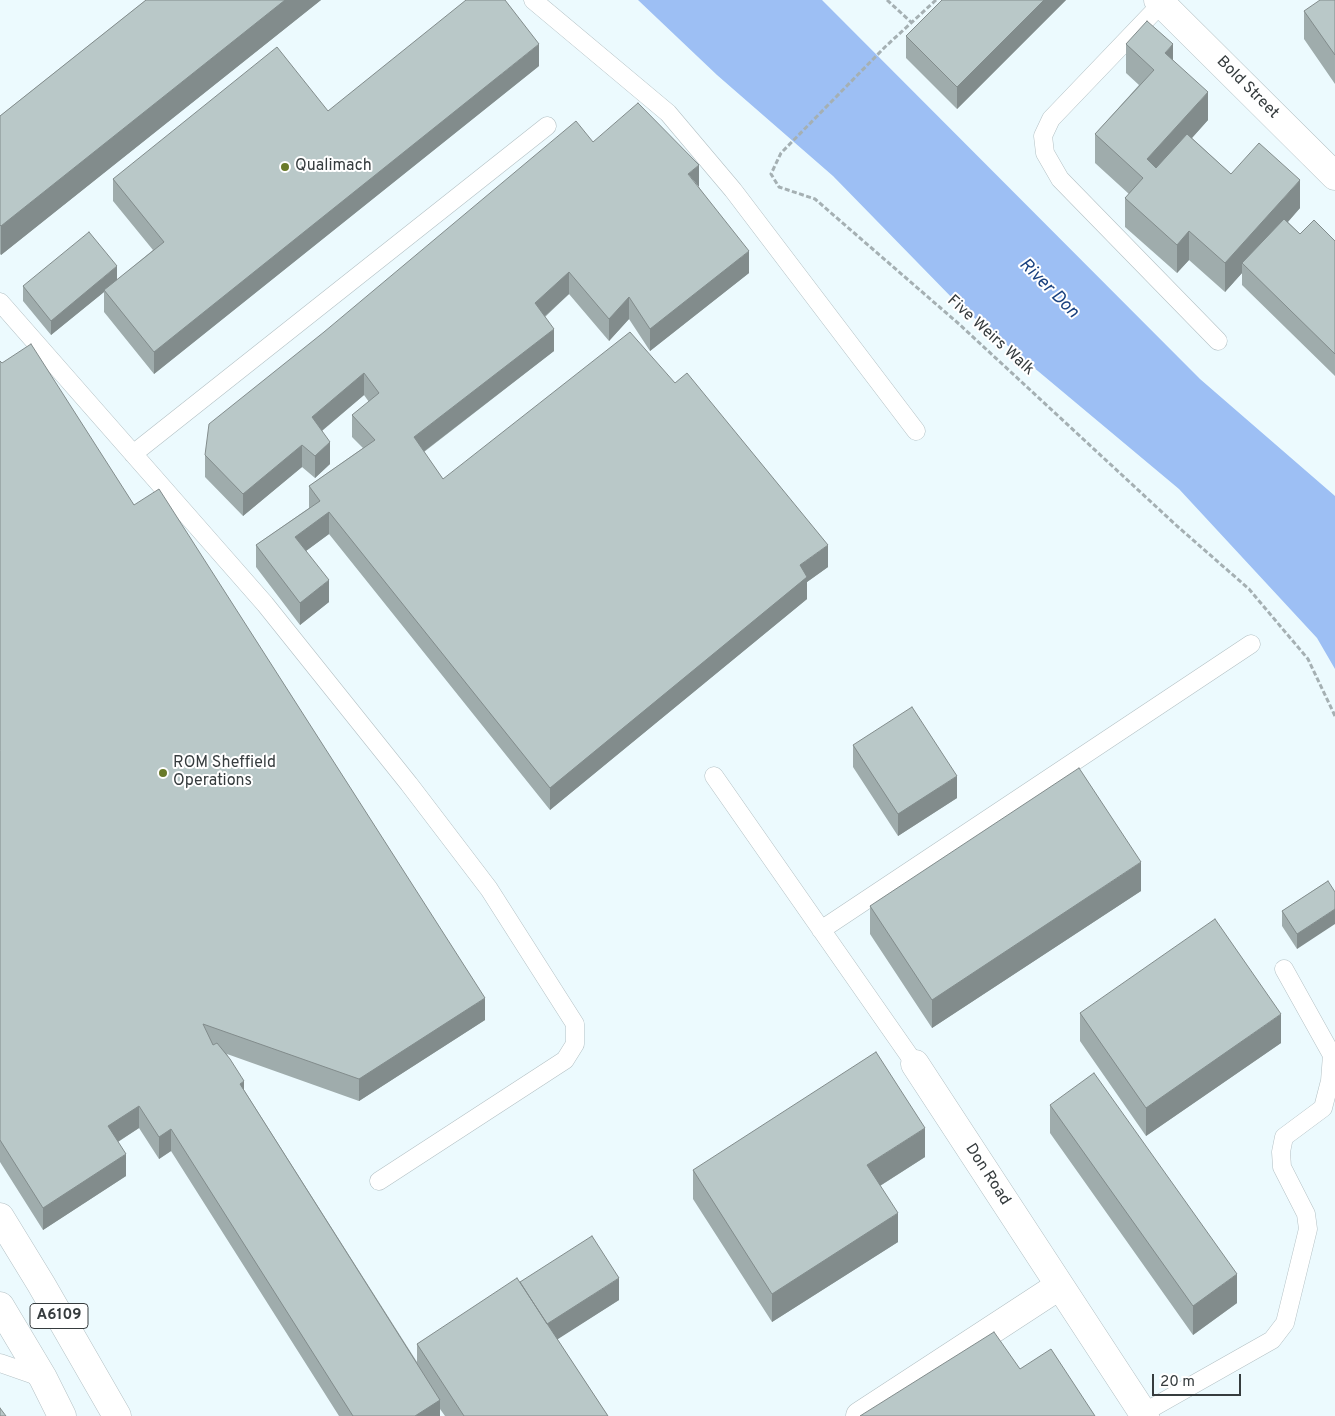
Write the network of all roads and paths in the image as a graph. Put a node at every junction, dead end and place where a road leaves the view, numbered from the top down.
1 (533, 0) edge
2 (887, 0) edge
3 (936, 0) edge
4 (1160, 2) edge
5 (911, 22) junction
6 (547, 126) dead end
7 (1335, 176) edge
8 (0, 302) edge
9 (1218, 341) dead end
10 (916, 431) dead end
11 (133, 454) junction
12 (1251, 644) dead end
13 (1335, 716) edge
14 (714, 776) dead end
15 (821, 930) junction
16 (1284, 969) dead end
17 (915, 1064) joint
18 (379, 1181) dead end
19 (0, 1217) edge
20 (1059, 1286) junction
21 (0, 1306) edge
22 (0, 1363) edge
23 (43, 1378) junction
24 (1144, 1414) edge
25 (62, 1416) edge
26 (117, 1416) edge
27 (860, 1416) edge

1 - 10 lane
2 - 5 path
3 - 5 path, Five Weirs Walk
4 - 7 street, Bold Street
4 - 9 lane
5 - 13 path, Five Weirs Walk
6 - 11 lane
8 - 11 lane
11 - 18 lane
12 - 15 lane
14 - 15 lane
15 - 17 lane
16 - 24 lane
17 - 20 street, Don Road
19 - 26 street, A6109
20 - 24 street, Don Road
20 - 27 street
21 - 23 street, A6109
22 - 23 lane
23 - 25 street, A6109

